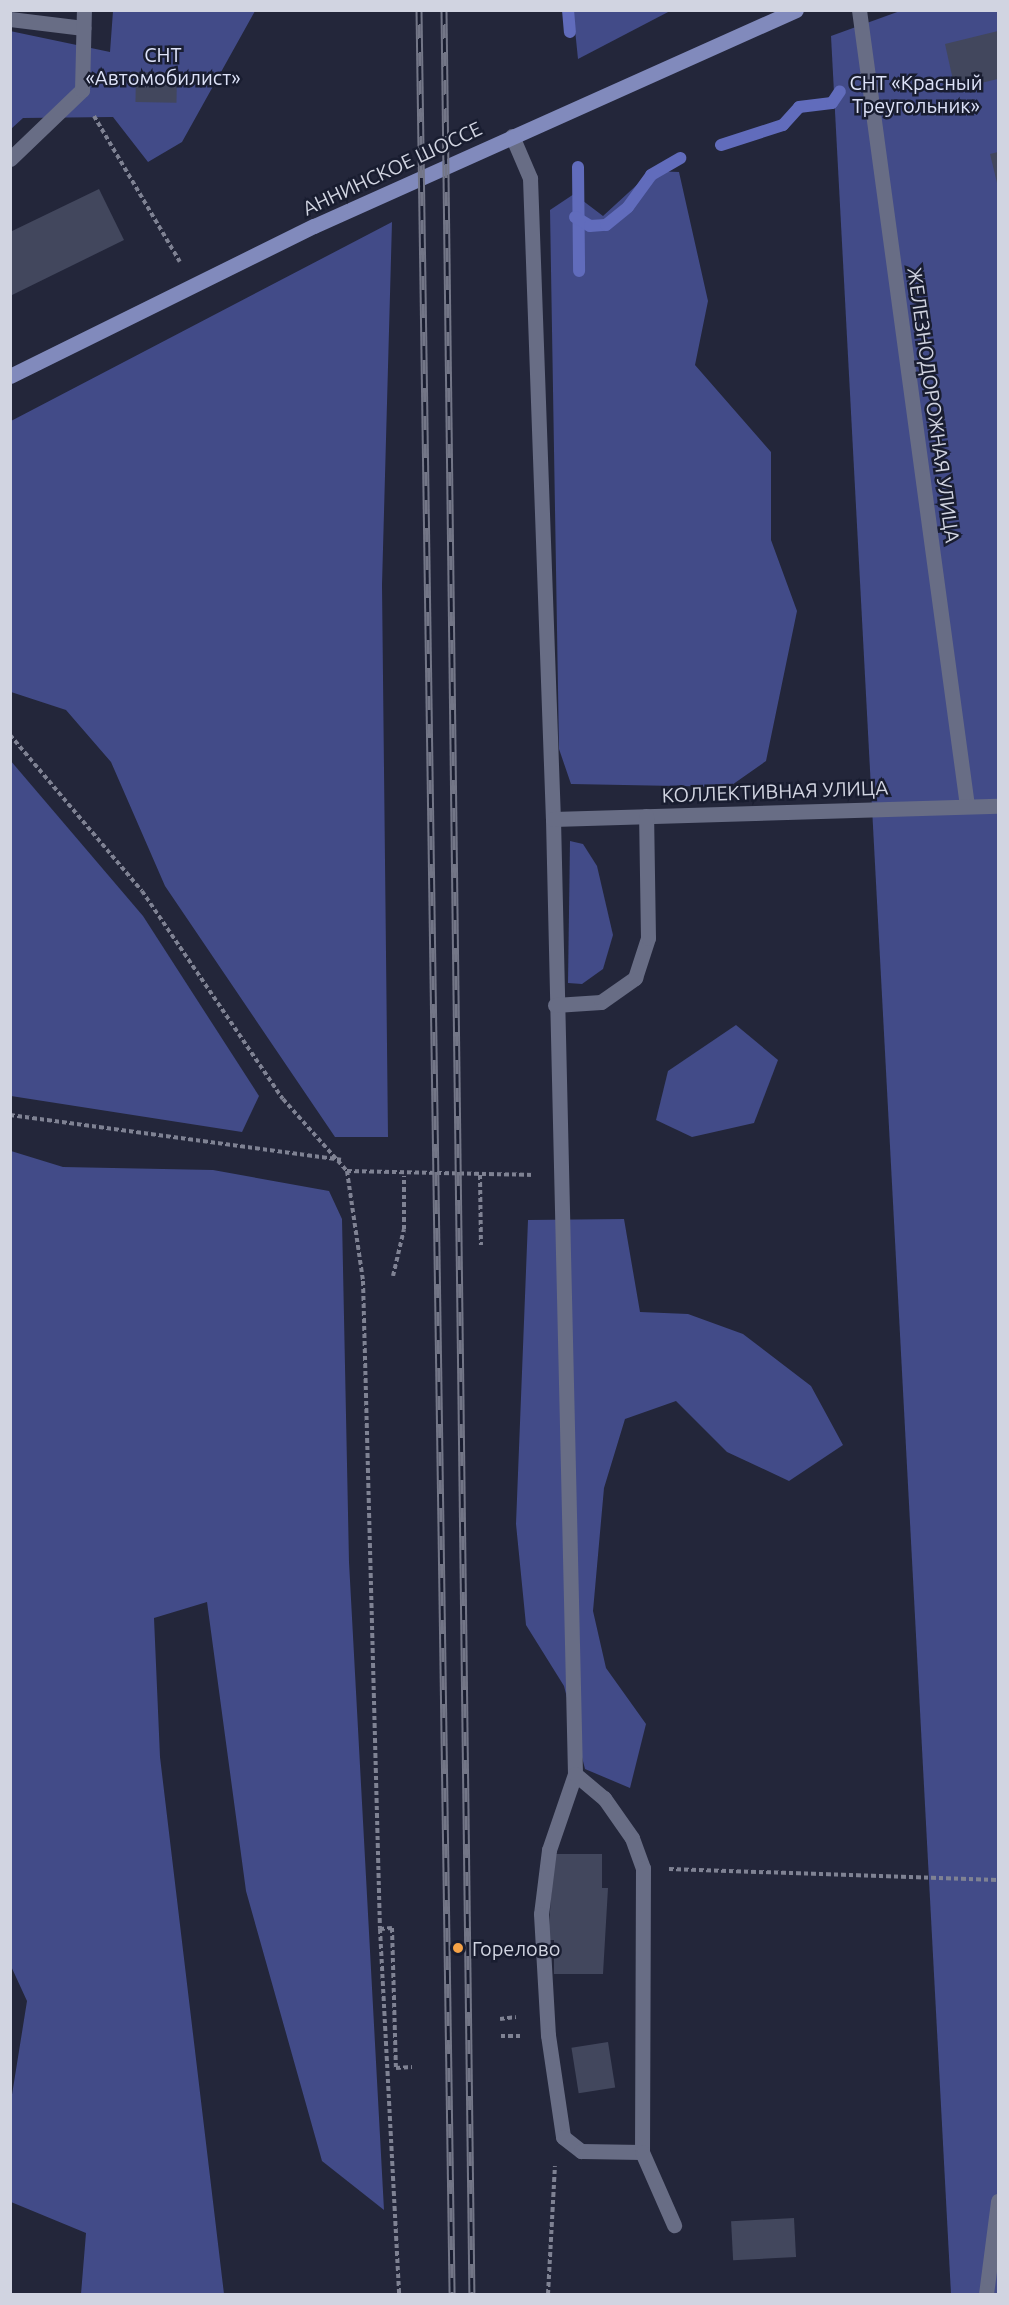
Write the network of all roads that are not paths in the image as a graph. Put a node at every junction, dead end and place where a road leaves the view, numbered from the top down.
1 (84, 10) edge
2 (796, 10) edge
3 (859, 10) edge
4 (10, 19) edge
5 (83, 28) junction
6 (512, 136) junction
7 (10, 159) edge
8 (10, 376) edge
9 (967, 806) junction
10 (999, 807) edge
11 (646, 816) junction
12 (553, 819) junction
13 (555, 1005) junction
14 (575, 1774) junction
15 (642, 2152) junction
16 (999, 2201) edge
17 (674, 2225) dead end
18 (986, 2295) edge

1 - 5 street
2 - 6 main road, АННИНСКОЕ ШОССЕ
3 - 9 street, ЖЕЛЕЗНОДОРОЖНАЯ УЛИЦА
4 - 5 street
5 - 7 street
6 - 8 main road, АННИНСКОЕ ШОССЕ
6 - 12 street
9 - 10 street, КОЛЛЕКТИВНАЯ УЛИЦА
9 - 11 street, КОЛЛЕКТИВНАЯ УЛИЦА
11 - 12 street, КОЛЛЕКТИВНАЯ УЛИЦА
11 - 13 street
12 - 13 street
13 - 14 street
14 - 15 street
14 - 15 street
15 - 17 street
16 - 18 street

